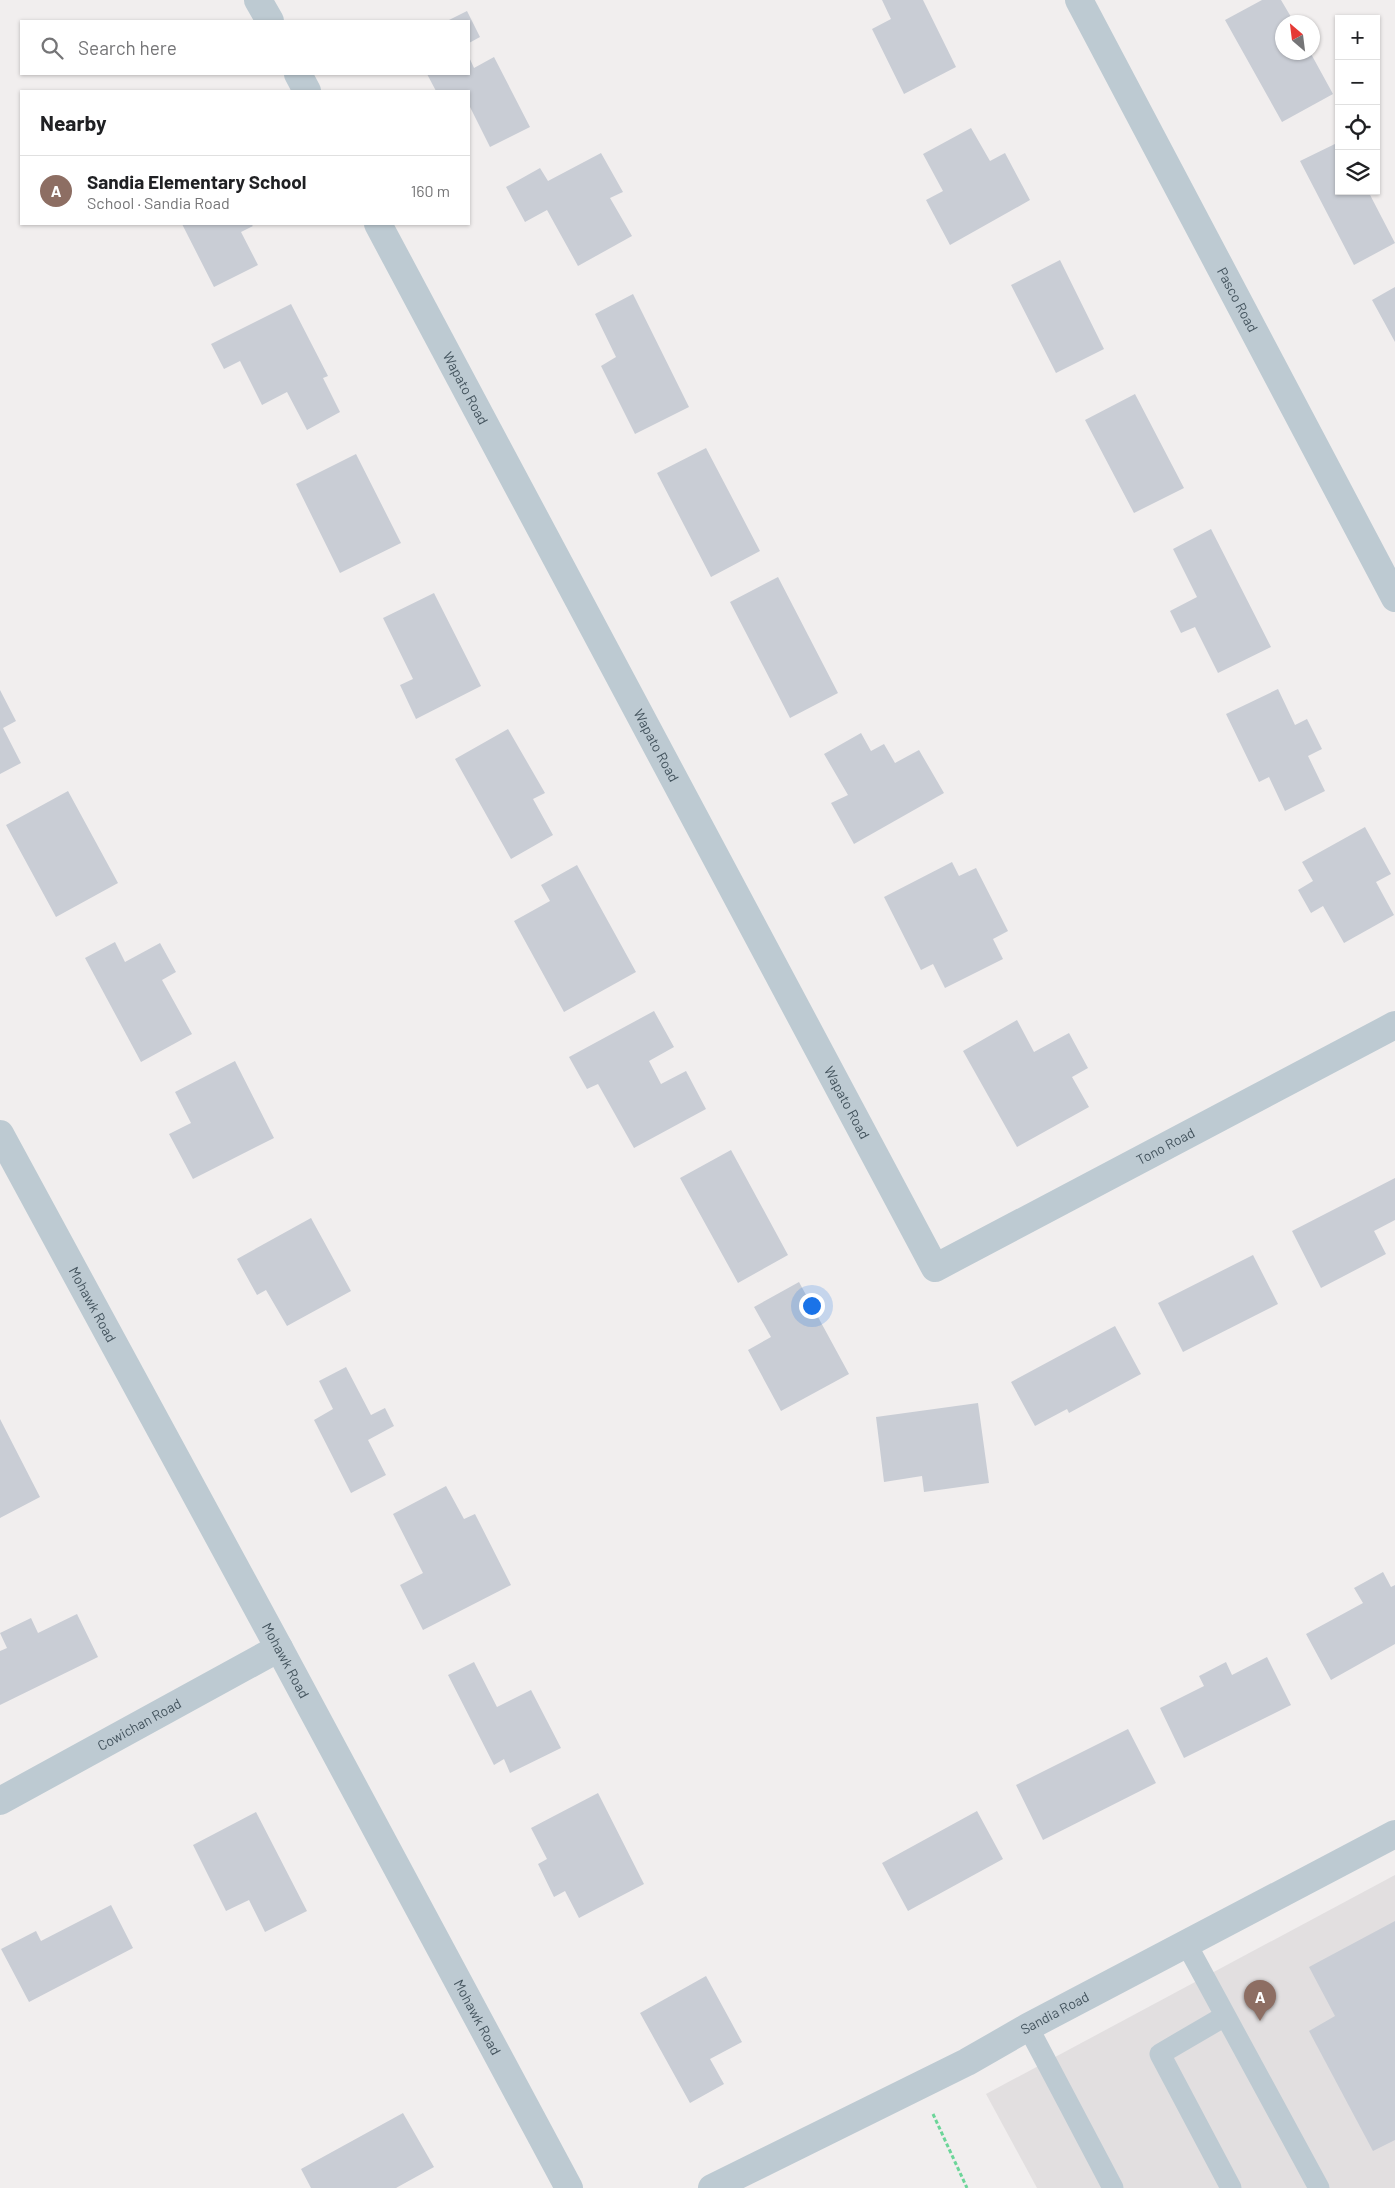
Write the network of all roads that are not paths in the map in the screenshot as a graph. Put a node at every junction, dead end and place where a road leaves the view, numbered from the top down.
1 (258, 0) edge
2 (1079, 0) edge
3 (269, 20) edge
4 (299, 75) edge
5 (306, 90) edge
6 (379, 225) edge
7 (1395, 598) edge
8 (1395, 1025) edge
9 (0, 1134) edge
10 (935, 1268) joint
11 (280, 1648) junction
12 (0, 1801) edge
13 (1395, 1834) edge
14 (1187, 1945) junction
15 (1225, 2016) junction
16 (1028, 2027) junction
17 (569, 2188) edge
18 (712, 2188) edge
19 (1112, 2188) edge
20 (1231, 2188) edge
21 (1319, 2188) edge

1 - 3 street
2 - 7 street, Pasco Road
4 - 5 street
6 - 10 street, Wapato Road
8 - 10 street, Tono Road
9 - 11 street, Mohawk Road
11 - 12 street, Cowichan Road
11 - 17 street, Mohawk Road
13 - 14 street, Sandia Road
14 - 15 lane
14 - 16 street, Sandia Road
15 - 20 lane
15 - 21 lane
16 - 18 street, Sandia Road
16 - 19 lane

